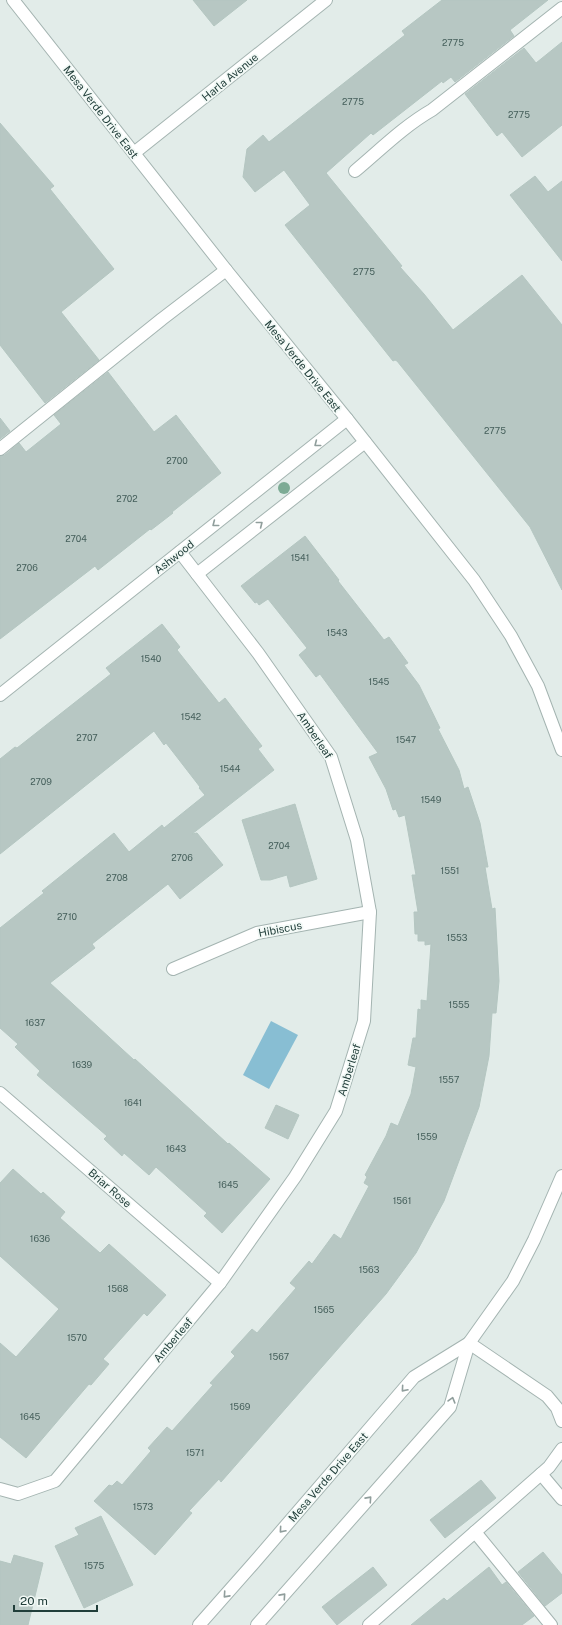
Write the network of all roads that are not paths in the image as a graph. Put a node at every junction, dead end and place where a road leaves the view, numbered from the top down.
1 (13, 0) edge
2 (326, 0) edge
3 (562, 8) edge
4 (134, 154) junction
5 (355, 171) dead end
6 (226, 270) junction
7 (347, 420) junction
8 (365, 442) junction
9 (0, 449) edge
10 (180, 552) junction
11 (197, 574) junction
12 (0, 694) edge
13 (556, 719) edge
14 (562, 750) edge
15 (370, 912) junction
16 (173, 969) dead end
17 (0, 1093) edge
18 (562, 1176) edge
19 (220, 1283) junction
20 (469, 1343) junction
21 (562, 1422) edge
22 (562, 1449) edge
23 (541, 1474) junction
24 (0, 1489) edge
25 (562, 1499) edge
26 (476, 1532) junction
27 (199, 1625) edge
28 (257, 1625) edge
29 (369, 1625) edge
30 (551, 1625) edge

1 - 4 street, Mesa Verde Drive East
2 - 4 street, Harla Avenue
3 - 5 street
4 - 6 street, Mesa Verde Drive East
6 - 7 street, Mesa Verde Drive East
6 - 9 street
7 - 8 street, Mesa Verde Drive East
7 -> 10 street, Ashwood
11 -> 8 street
8 - 13 street, Mesa Verde Drive East
10 - 11 street, Amberleaf
10 - 12 street, Ashwood
11 - 15 street, Amberleaf
13 - 14 street, Mesa Verde Drive East
15 - 16 street, Hibiscus
15 - 19 street, Amberleaf
17 - 19 street, Briar Rose
18 - 20 street, Mesa Verde Drive East
19 - 24 street, Amberleaf
20 - 21 street
20 -> 27 street, Mesa Verde Drive East
28 -> 20 street, Mesa Verde Drive East
22 - 23 street
23 - 25 street
23 - 26 street
26 - 29 street
26 - 30 street

